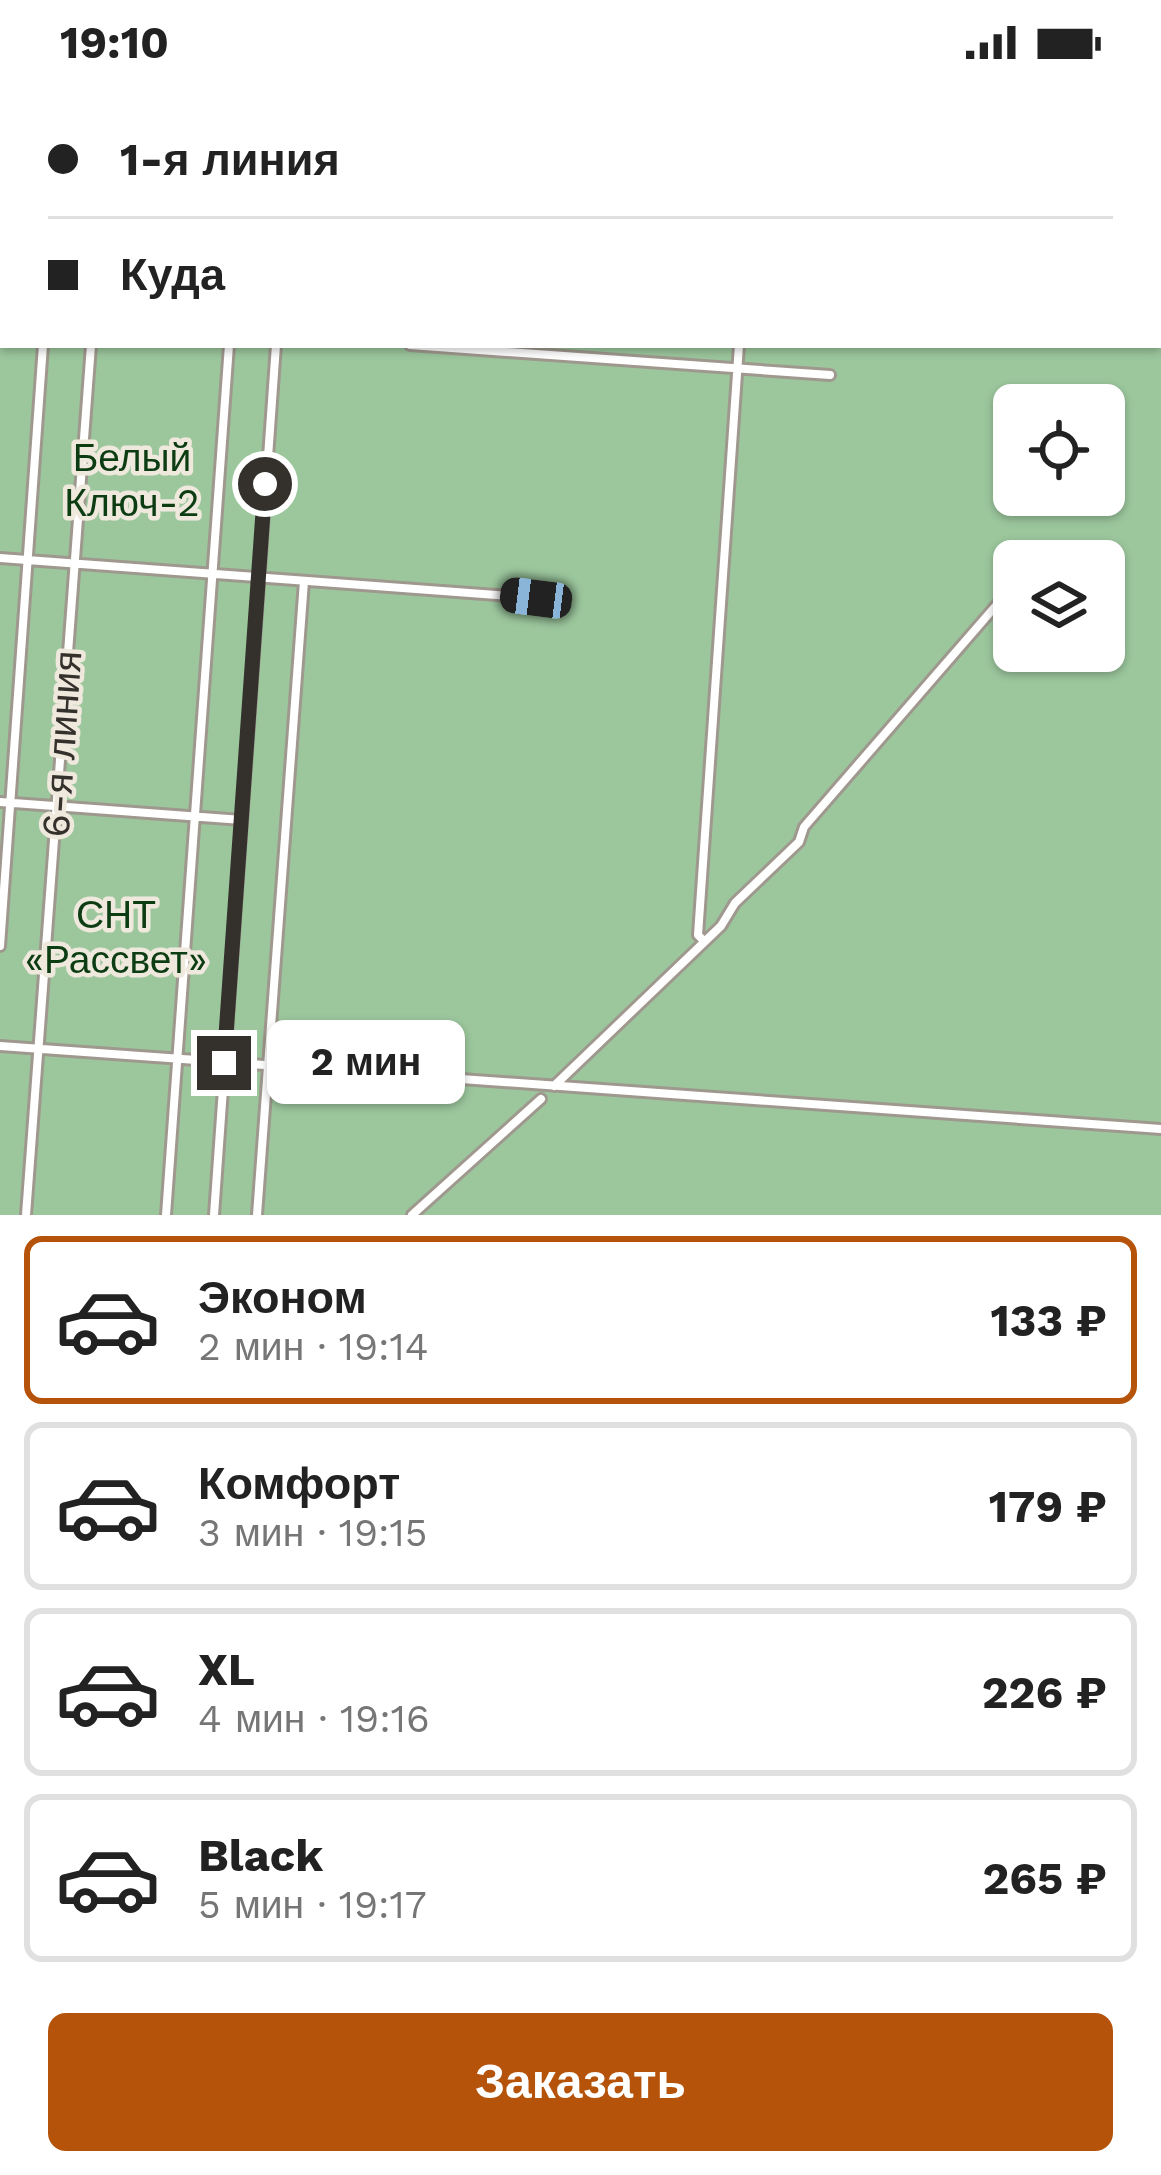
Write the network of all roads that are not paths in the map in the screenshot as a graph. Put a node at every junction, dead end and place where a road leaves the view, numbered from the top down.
1 (44, 348) edge
2 (91, 348) edge
3 (230, 348) edge
4 (276, 348) edge
5 (453, 348) edge
6 (739, 348) edge
7 (737, 368) junction
8 (830, 375) dead end
9 (0, 558) edge
10 (29, 558) junction
11 (74, 565) junction
12 (213, 574) junction
13 (258, 578) junction
14 (304, 581) junction
15 (536, 598) dead end
16 (993, 609) edge
17 (5, 803) edge
18 (56, 806) junction
19 (196, 814) junction
20 (242, 820) junction
21 (704, 941) junction
22 (0, 946) edge
23 (0, 1046) edge
24 (37, 1049) junction
25 (177, 1059) junction
26 (224, 1063) junction
27 (270, 1066) junction
28 (553, 1086) junction
29 (541, 1100) dead end
30 (1161, 1129) edge
31 (26, 1215) edge
32 (166, 1215) edge
33 (214, 1215) edge
34 (257, 1215) edge
35 (412, 1215) edge

1 - 10 street
2 - 11 street, 6-я линия
3 - 12 street
4 - 13 street
5 - 7 street
6 - 7 street
7 - 8 street
7 - 21 street
9 - 10 street
10 - 11 street
10 - 17 street
11 - 12 street
11 - 18 street, 6-я линия
12 - 13 street
12 - 19 street
13 - 14 street
13 - 20 street
14 - 15 street
14 - 27 street
16 - 21 street
17 - 18 street
17 - 22 street
18 - 19 street
18 - 24 street, 6-я линия
19 - 20 street
19 - 25 street
20 - 26 street
21 - 28 street
23 - 24 street
24 - 25 street
24 - 31 street, 6-я линия
25 - 26 street
25 - 32 street
26 - 27 street
26 - 33 street
27 - 28 street
27 - 34 street
28 - 30 street
29 - 35 street

